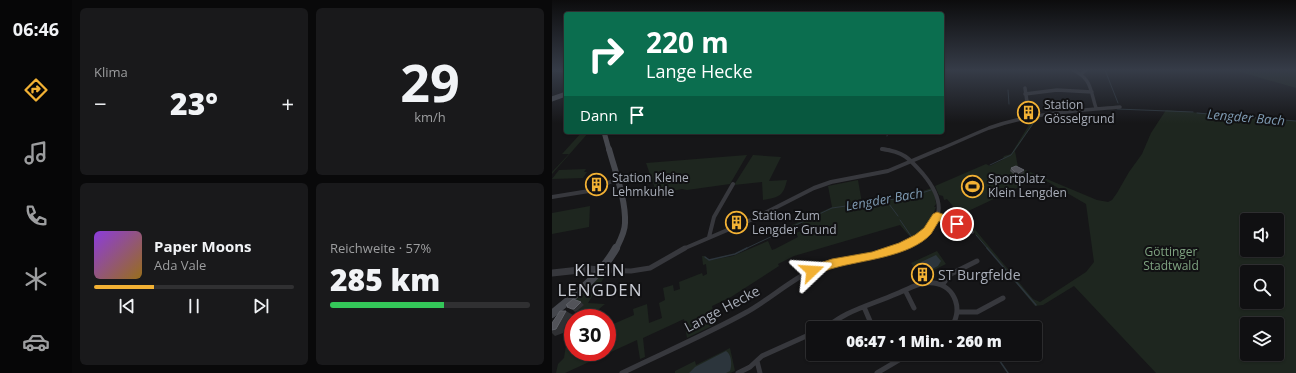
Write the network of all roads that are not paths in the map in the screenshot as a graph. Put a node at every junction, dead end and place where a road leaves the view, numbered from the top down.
1 (1091, 87) edge
2 (1025, 88) dead end
3 (1092, 92) junction
4 (1025, 94) junction
5 (564, 95) edge
6 (552, 99) edge
7 (1120, 107) dead end
8 (1096, 108) junction
9 (1036, 116) junction
10 (605, 134) edge
11 (882, 149) dead end
12 (912, 161) junction
13 (617, 179) junction
14 (733, 184) dead end
15 (552, 197) edge
16 (937, 216) junction
17 (972, 232) dead end
18 (709, 237) junction
19 (977, 260) dead end
20 (599, 270) junction
21 (552, 273) edge
22 (942, 285) junction
23 (905, 290) junction
24 (1003, 298) dead end
25 (864, 306) junction
26 (914, 308) dead end
27 (958, 312) junction
28 (552, 314) edge
29 (836, 321) edge
30 (870, 321) edge
31 (954, 321) edge
32 (806, 336) edge
33 (757, 361) junction
34 (898, 361) edge
35 (622, 373) edge
36 (738, 373) edge
37 (760, 373) edge
38 (877, 373) edge

1 - 3 street
2 - 4 street
3 - 4 street
3 - 8 street
4 - 9 street
5 - 6 main road
7 - 8 street
8 - 9 street
9 - 12 street
10 - 13 main road
11 - 12 street
12 - 16 street
12 - 18 street
13 - 15 street
13 - 20 main road
14 - 18 street
16 - 17 street
16 - 35 street, Lange Hecke
18 - 20 street
19 - 22 street
20 - 21 street
20 - 28 main road
22 - 23 street
22 - 27 street
23 - 25 street
23 - 26 street
24 - 27 street
25 - 29 street
25 - 30 street
27 - 31 street
32 - 33 street
33 - 36 street
33 - 37 street
34 - 38 street

